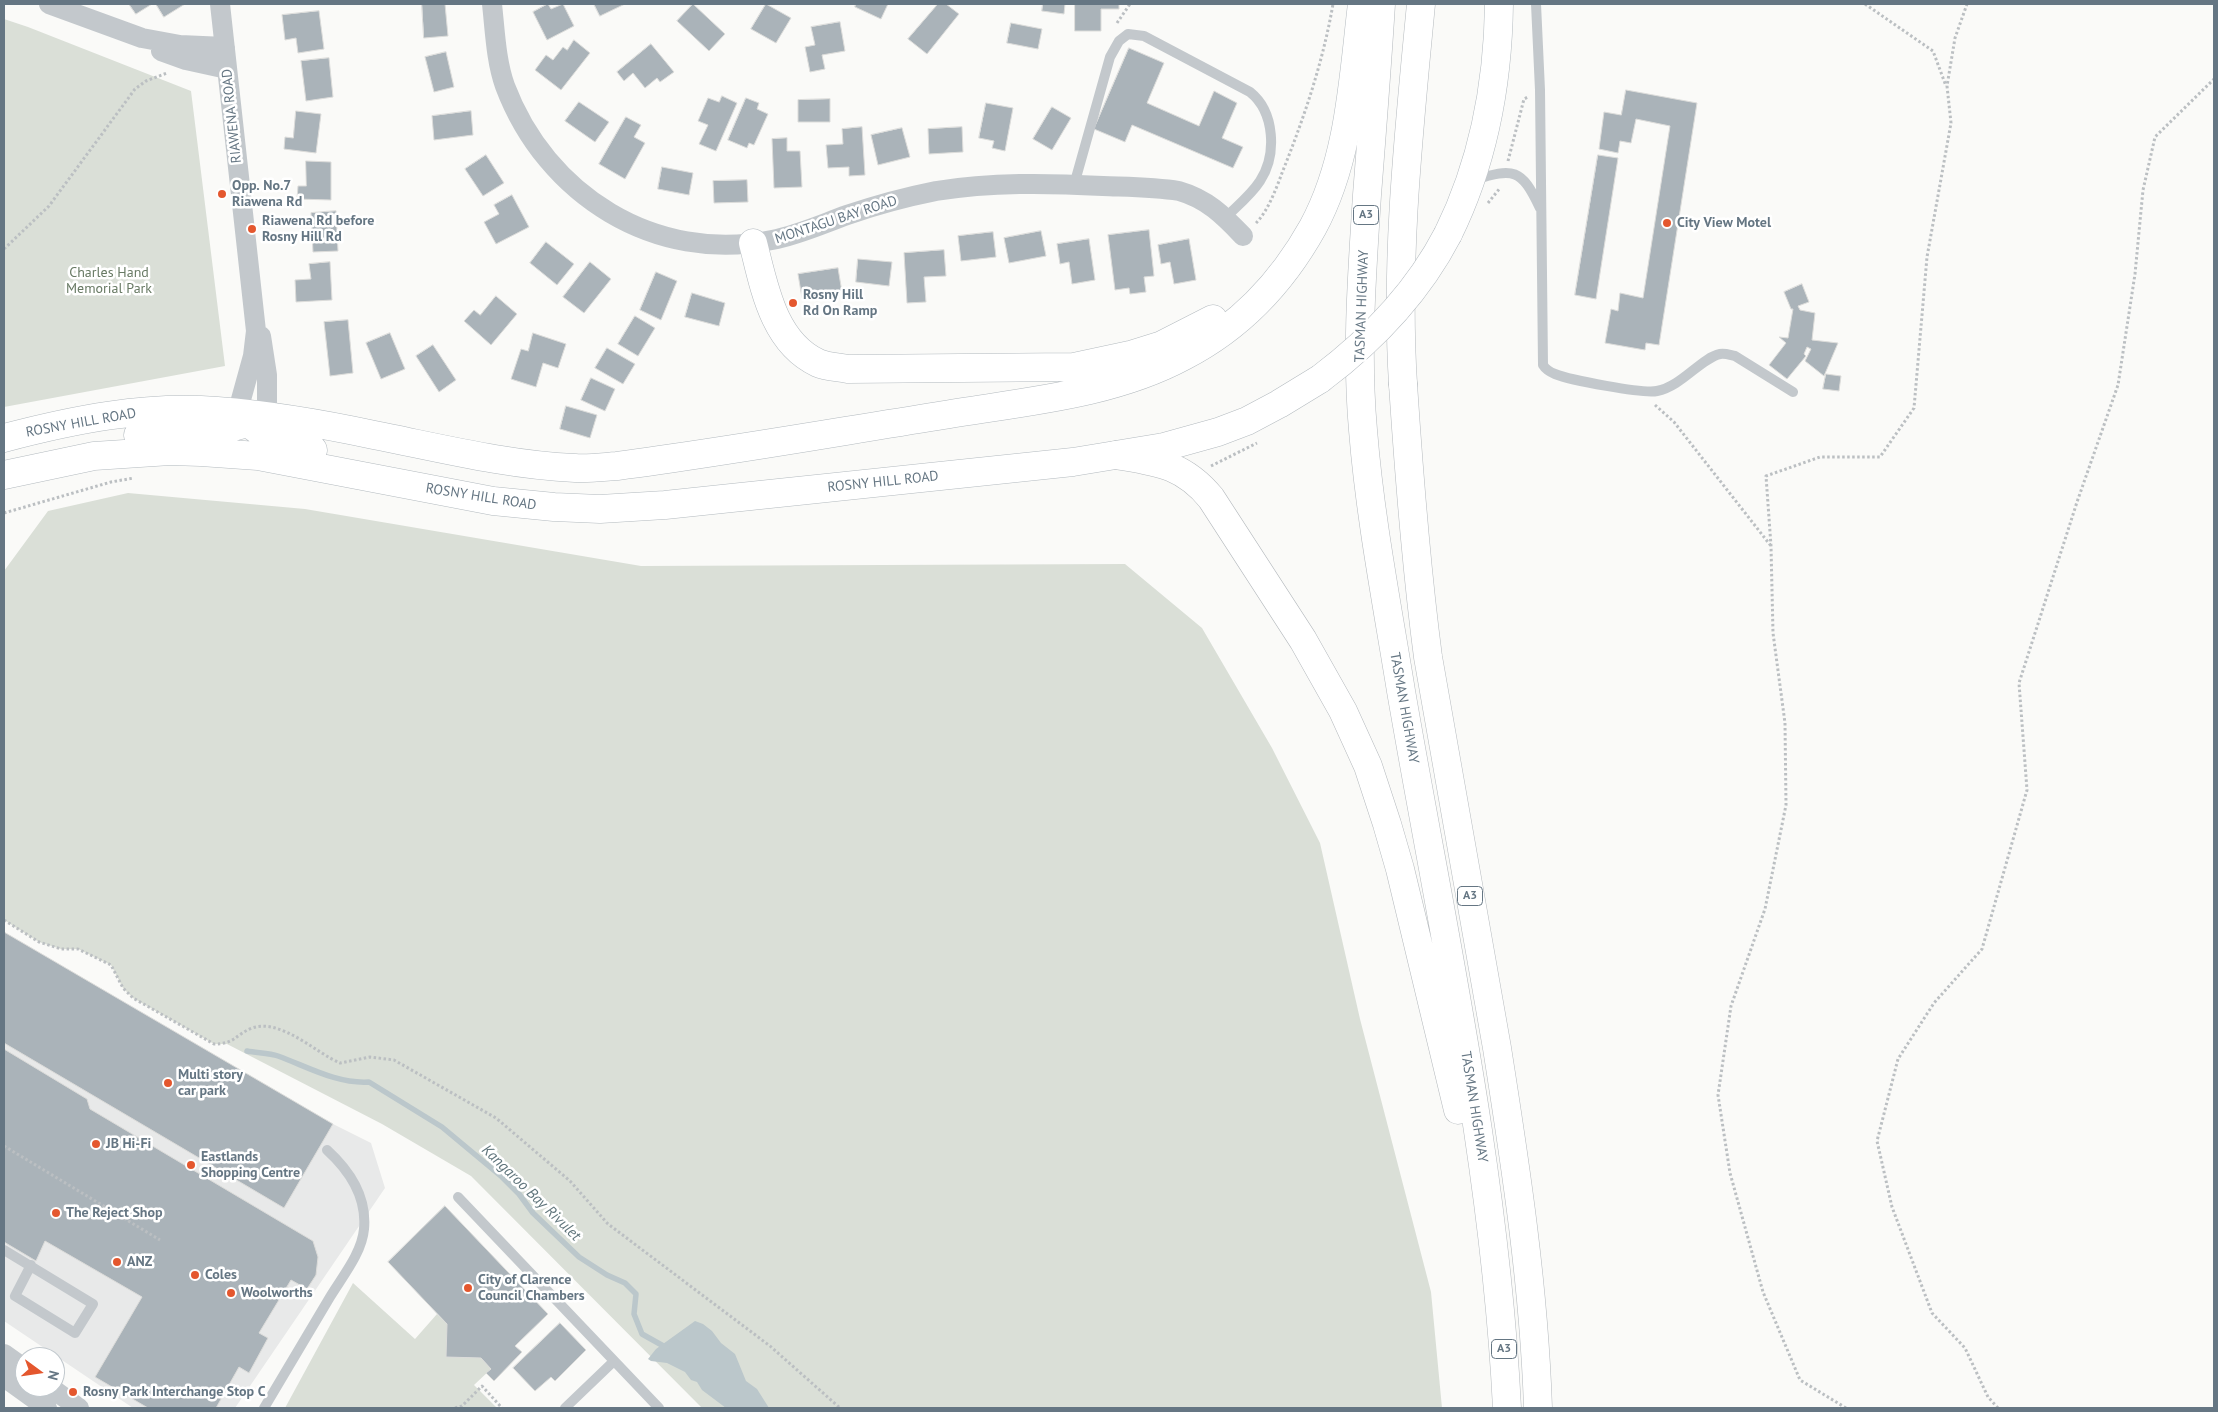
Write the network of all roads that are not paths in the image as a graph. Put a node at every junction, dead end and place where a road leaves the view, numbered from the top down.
1 (49, 4) edge
2 (220, 4) edge
3 (492, 4) edge
4 (1362, 4) edge
5 (1381, 4) edge
6 (1421, 4) edge
7 (1499, 4) edge
8 (1536, 4) edge
9 (116, 29) junction
10 (225, 47) junction
11 (227, 69) junction
12 (1336, 169) junction
13 (1472, 181) junction
14 (1074, 185) junction
15 (1541, 211) junction
16 (1225, 218) junction
17 (1243, 236) road end
18 (753, 243) junction
19 (255, 317) junction
20 (1793, 392) dead end
21 (250, 418) junction
22 (4, 438) edge
23 (1116, 455) junction
24 (4, 473) edge
25 (446, 493) junction
26 (327, 1150) dead end
27 (458, 1197) dead end
28 (4, 1250) edge
29 (31, 1266) junction
30 (1499, 1289) junction
31 (4, 1354) edge
32 (15, 1362) edge
33 (613, 1362) junction
34 (4, 1377) edge
35 (64, 1397) edge
36 (47, 1408) edge
37 (79, 1408) edge
38 (264, 1408) edge
39 (565, 1408) edge
40 (659, 1408) edge
41 (1507, 1408) edge
42 (1538, 1408) edge

1 - 9 street
2 - 10 street, RIAWENA ROAD
3 - 18 street, MONTAGU BAY ROAD
4 - 12 main road
5 - 30 main road, TASMAN HIGHWAY / A3
6 - 42 main road, A3
7 - 13 main road, ROSNY HILL ROAD
8 - 15 lane
9 - 10 street
9 - 11 street
10 - 11 street, RIAWENA ROAD
11 - 19 street, RIAWENA ROAD
12 - 18 main road
12 - 21 main road, ROSNY HILL ROAD
13 - 15 lane
13 - 23 main road, ROSNY HILL ROAD, bridge
14 - 16 street, MONTAGU BAY ROAD
14 - 16 lane
14 - 18 street, MONTAGU BAY ROAD
15 - 20 lane
16 - 17 street, MONTAGU BAY ROAD
19 - 21 street, RIAWENA ROAD
19 - 21 street, RIAWENA ROAD
21 - 22 main road, ROSNY HILL ROAD
21 - 24 main road
21 - 25 main road
23 - 25 main road, ROSNY HILL ROAD
23 - 30 main road
24 - 25 main road, ROSNY HILL ROAD
26 - 38 lane
27 - 33 lane
28 - 29 lane
29 - 29 lane
30 - 41 main road, TASMAN HIGHWAY / A3
31 - 32 street
33 - 39 lane
33 - 40 lane
34 - 36 street
35 - 37 street

